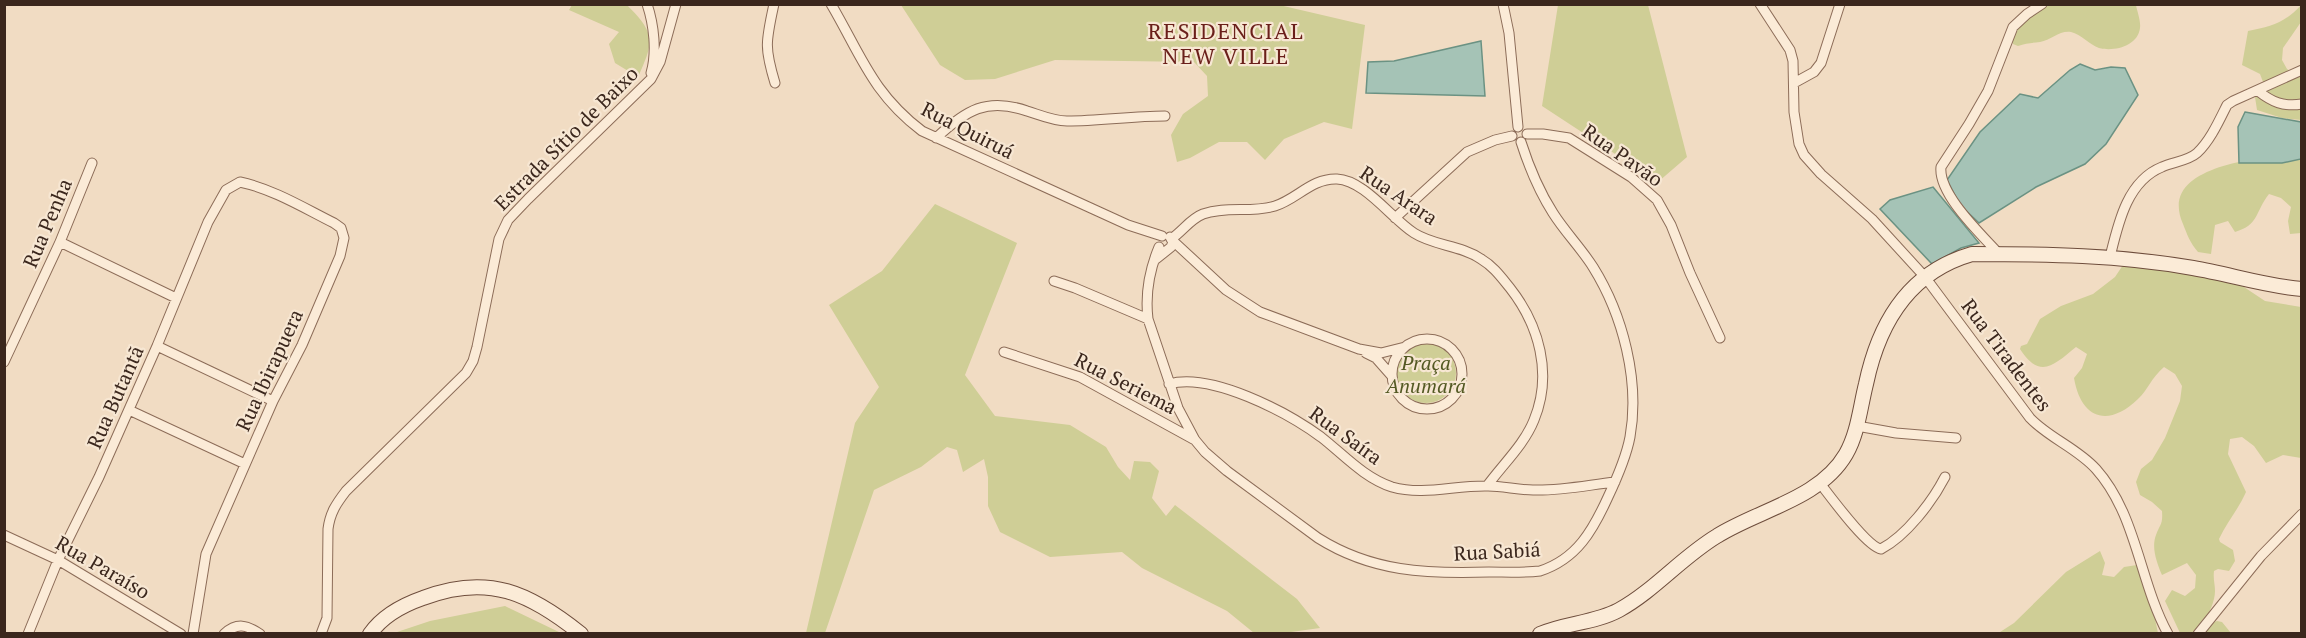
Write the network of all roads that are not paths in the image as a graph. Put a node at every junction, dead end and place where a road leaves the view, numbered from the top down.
1 (676, 4) edge
2 (774, 4) edge
3 (831, 4) edge
4 (1503, 4) edge
5 (1760, 4) edge
6 (1840, 4) edge
7 (2042, 4) edge
8 (647, 5) edge
9 (652, 20) junction
10 (670, 26) junction
11 (2301, 70) edge
12 (648, 83) junction
13 (775, 83) dead end
14 (1794, 83) junction
15 (2258, 91) junction
16 (2301, 104) edge
17 (1165, 116) dead end
18 (1518, 127) junction
19 (1512, 136) junction
20 (936, 138) junction
21 (1524, 138) junction
22 (92, 163) dead end
23 (240, 182) joint
24 (1395, 219) junction
25 (60, 242) junction
26 (1166, 243) junction
27 (1999, 254) junction
28 (2110, 257) junction
29 (1924, 277) junction
30 (1054, 281) dead end
31 (2301, 289) edge
32 (176, 298) junction
33 (1146, 305) junction
34 (1128, 310) junction
35 (1148, 319) junction
36 (1720, 338) dead end
37 (157, 346) junction
38 (1405, 347) junction
39 (1359, 349) junction
40 (1004, 352) dead end
41 (4, 362) edge
42 (1392, 375) junction
43 (1169, 384) junction
44 (273, 400) junction
45 (129, 410) junction
46 (1857, 426) junction
47 (1956, 438) dead end
48 (1195, 440) junction
49 (245, 464) junction
50 (1945, 477) dead end
51 (1615, 482) junction
52 (1820, 483) junction
53 (1487, 486) junction
54 (2301, 514) edge
55 (4, 535) edge
56 (58, 560) junction
57 (171, 631) edge
58 (28, 633) edge
59 (181, 633) edge
60 (193, 633) edge
61 (224, 633) edge
62 (260, 633) edge
63 (321, 633) edge
64 (370, 633) edge
65 (581, 633) edge
66 (1540, 633) edge
67 (2168, 633) edge
68 (2198, 633) edge

1 - 10 street, Estrada Sítio de Baixo
2 - 13 street
3 - 20 street, Rua Quiruá
4 - 18 street
5 - 14 street, Rua Tiradentes
6 - 14 street
7 - 27 street
8 - 9 street
9 - 10 street
9 - 12 street
10 - 12 street, Estrada Sítio de Baixo
11 - 15 street
12 - 63 street, Estrada Sítio de Baixo
14 - 29 street, Rua Tiradentes
15 - 16 street
15 - 28 street
17 - 20 street
18 - 19 street
18 - 21 street
19 - 21 street
19 - 24 street
20 - 26 street, Rua Quiruá
21 - 36 street, Rua Pavão
21 - 51 street, Rua Sabiá
22 - 25 street, Rua Penha
23 - 32 street, Rua Butantã
23 - 44 street, Rua Ibirapuera
24 - 26 street, Rua Arara
24 - 53 street, Rua Arara
25 - 32 street
25 - 41 street, Rua Penha
26 - 33 street, Rua Sabiá
26 - 39 street, Rua Quiruá
27 - 28 main road
27 - 29 main road
28 - 31 main road
29 - 46 main road
29 - 67 street, Rua Tiradentes
30 - 34 street
32 - 37 street, Rua Butantã
33 - 34 street
33 - 35 street, Rua Sabiá
34 - 35 street
35 - 43 street, Rua Sabiá
37 - 44 street
37 - 45 street, Rua Butantã
38 - 39 street
38 - 42 street
38 - 42 street
39 - 42 street
40 - 48 street, Rua Seriema
43 - 48 street, Rua Sabiá
43 - 53 street, Rua Saíra
44 - 49 street, Rua Ibirapuera
45 - 49 street
45 - 56 street, Rua Butantã
46 - 47 street
46 - 52 main road
48 - 51 street, Rua Sabiá
49 - 60 street, Rua Ibirapuera
50 - 52 street
51 - 53 street, Rua Saíra
52 - 66 main road
54 - 68 street
55 - 56 street, Rua Paraíso
56 - 57 street, Rua Paraíso
56 - 58 street, Rua Butantã
57 - 59 street, Rua Paraíso
61 - 62 street
64 - 65 main road

